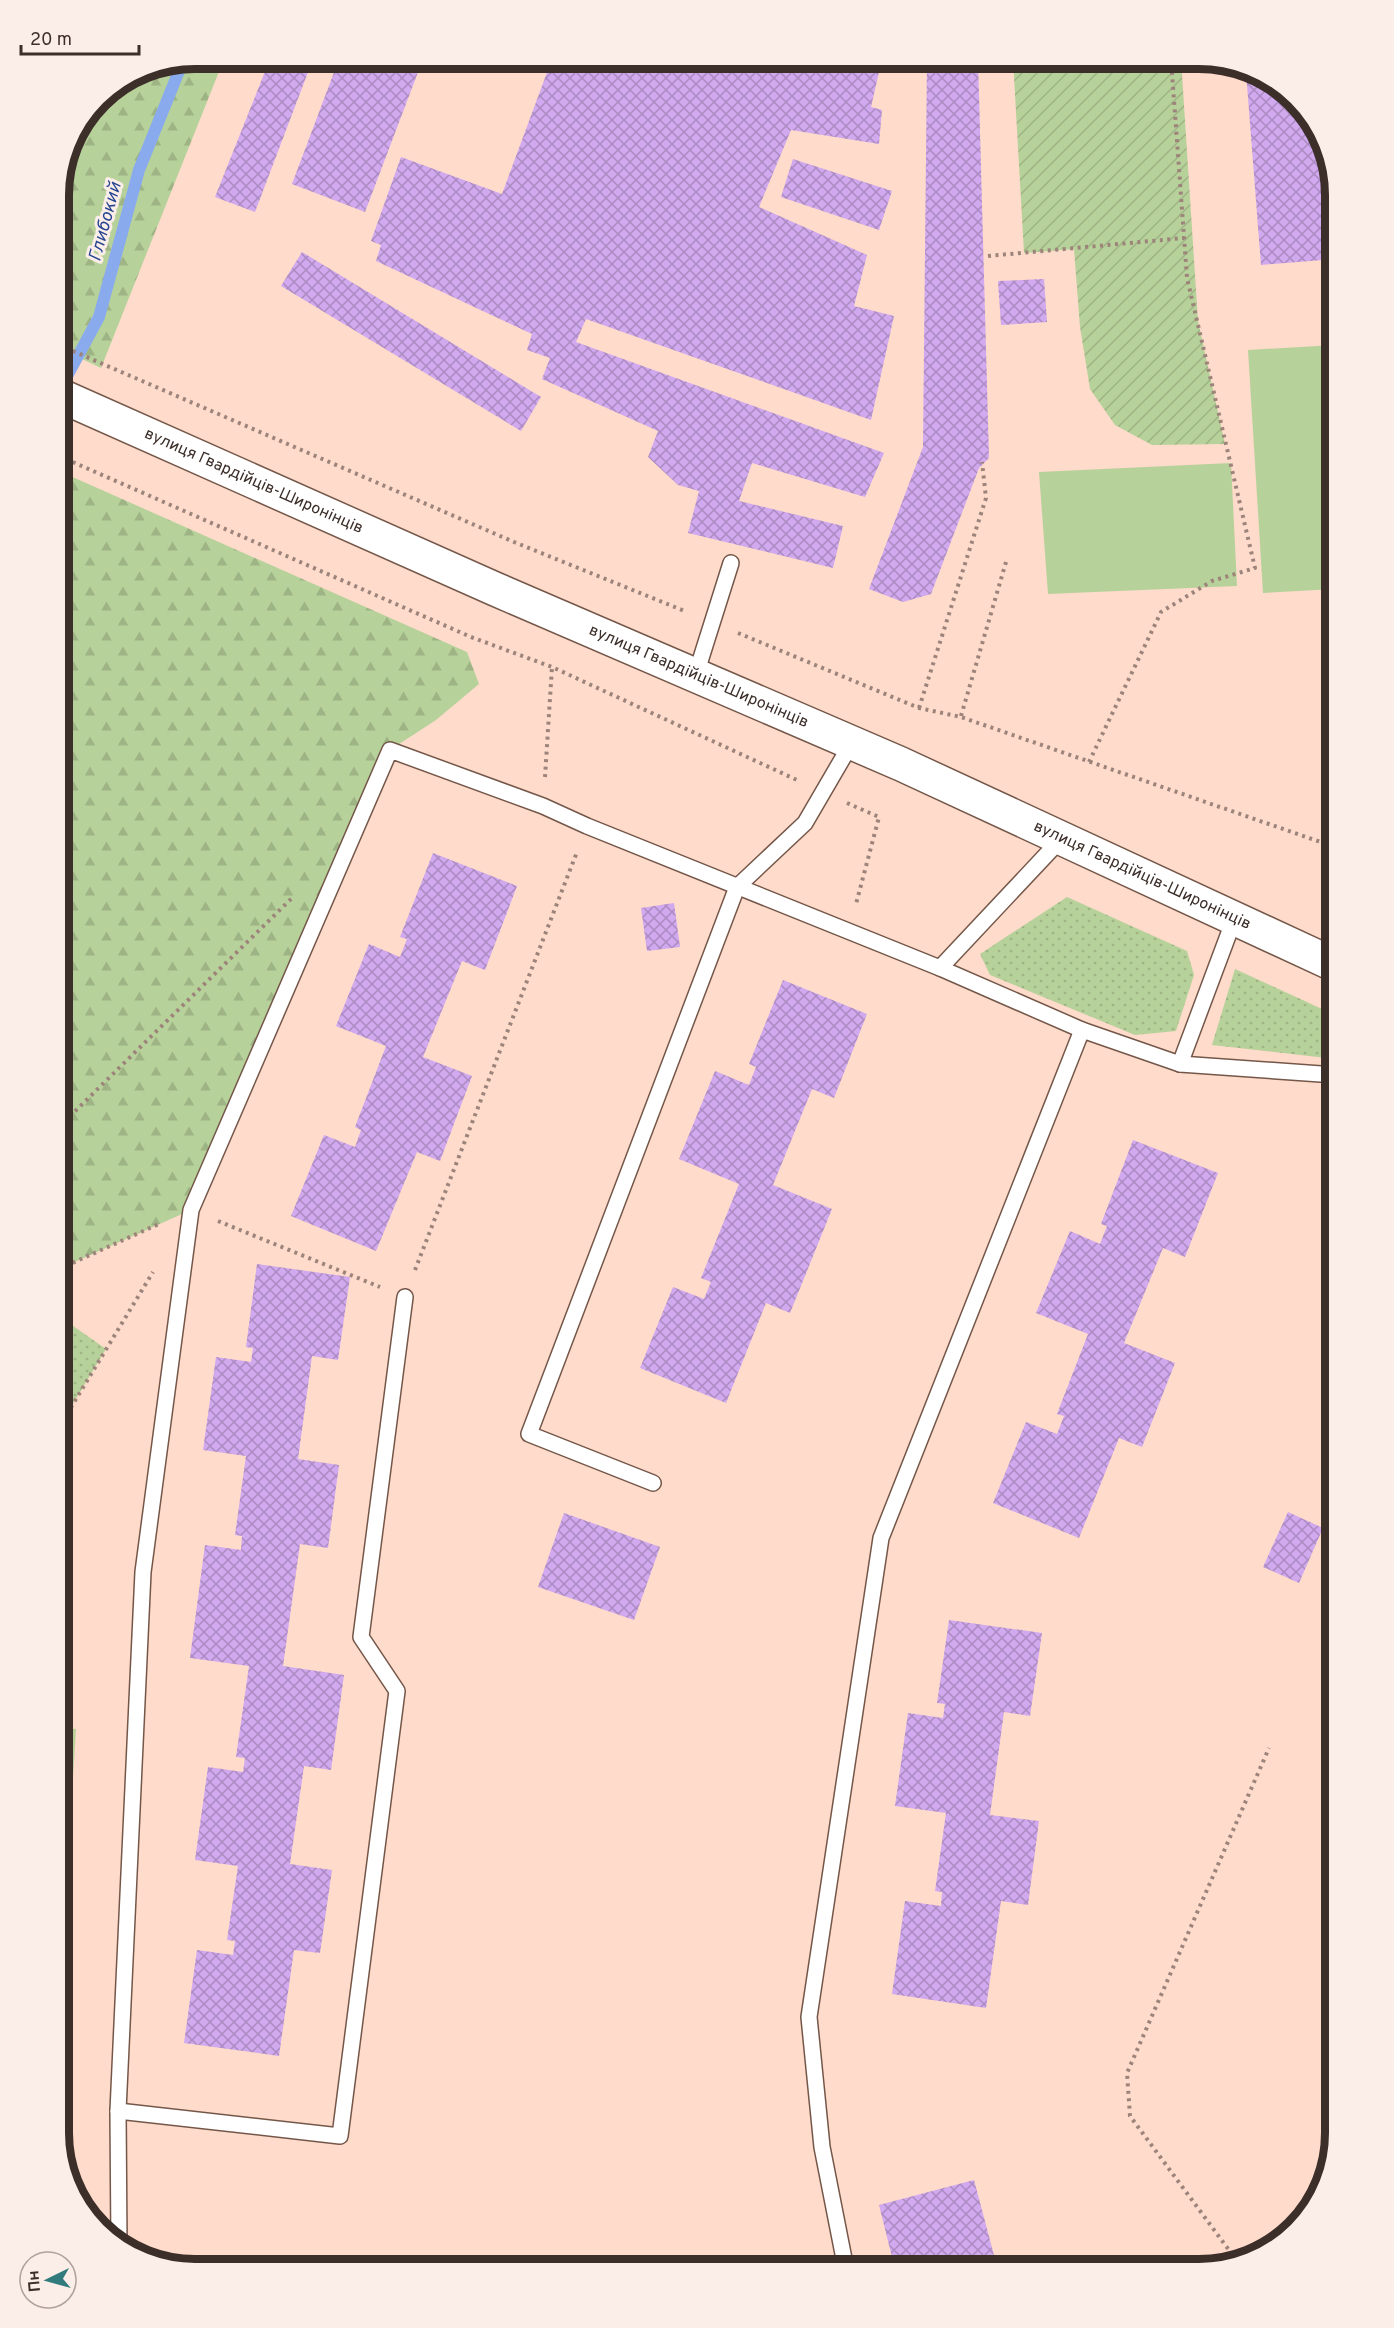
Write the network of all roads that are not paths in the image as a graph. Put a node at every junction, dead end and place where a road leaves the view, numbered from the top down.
1 (69, 399) edge
2 (731, 563) dead end
3 (696, 674) junction
4 (851, 744) junction
5 (1063, 837) junction
6 (737, 887) junction
7 (1235, 917) junction
8 (1325, 960) edge
9 (940, 968) junction
10 (1082, 1030) junction
11 (1180, 1064) junction
12 (1325, 1074) edge
13 (405, 1297) road end
14 (653, 1483) dead end
15 (118, 2111) junction
16 (119, 2233) edge
17 (844, 2259) edge

1 - 3 main road, вулиця Гвардійців-Широнінців
2 - 3 lane
3 - 4 main road, вулиця Гвардійців-Широнінців
4 - 5 main road, вулиця Гвардійців-Широнінців
4 - 6 lane
5 - 7 main road, вулиця Гвардійців-Широнінців
5 - 9 lane
6 - 9 lane
6 - 14 lane
6 - 15 lane
7 - 8 main road, вулиця Гвардійців-Широнінців
7 - 11 lane
9 - 10 lane
10 - 11 lane
10 - 17 lane
11 - 12 lane
13 - 15 lane
15 - 16 lane

